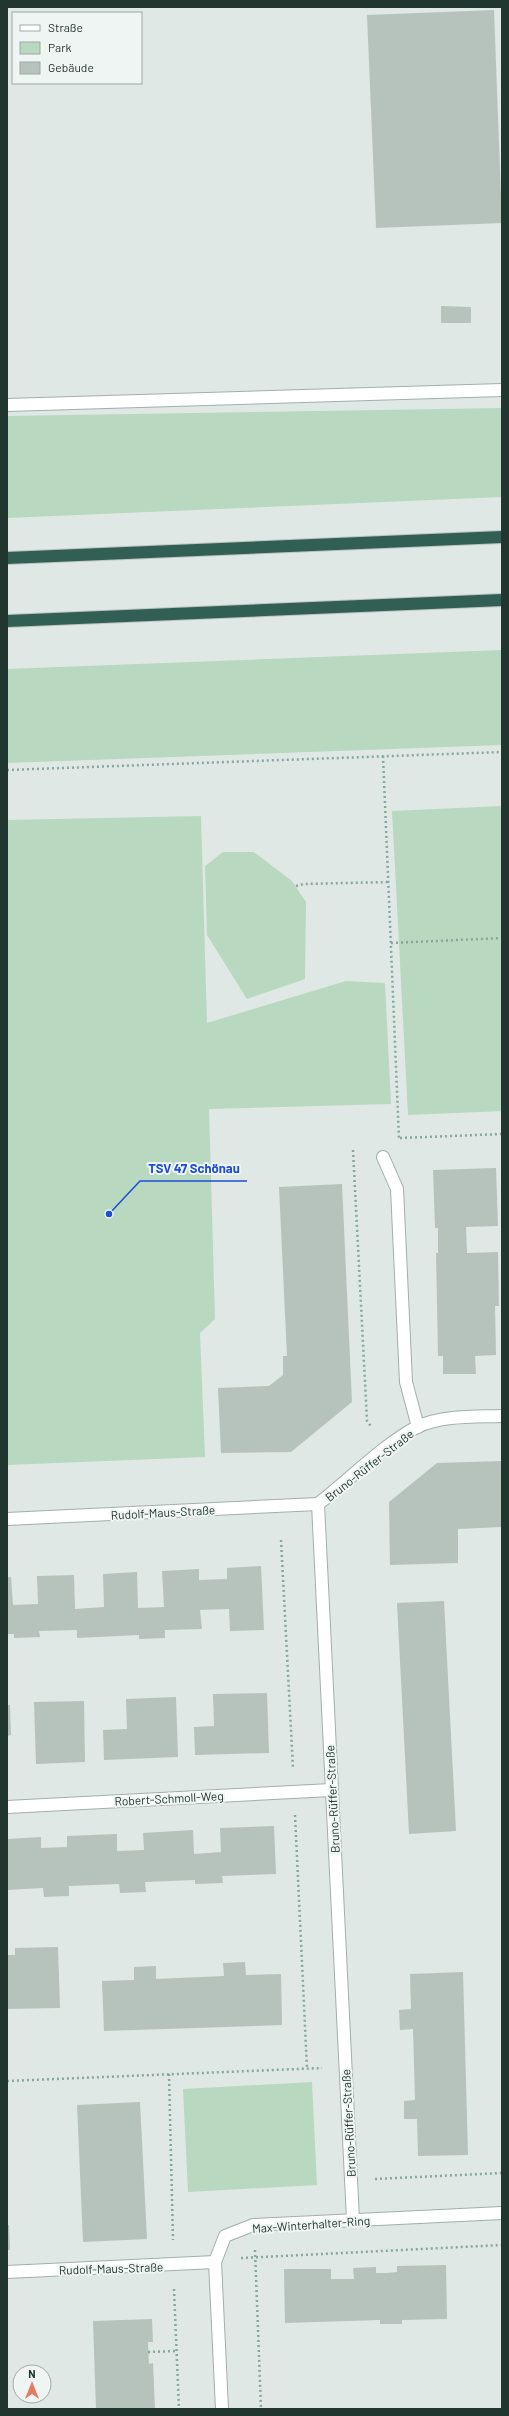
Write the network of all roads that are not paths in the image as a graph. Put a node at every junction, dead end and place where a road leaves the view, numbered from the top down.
1 (502, 390) edge
2 (7, 405) edge
3 (502, 537) edge
4 (7, 558) edge
5 (502, 600) edge
6 (7, 622) edge
7 (383, 1157) dead end
8 (502, 1416) edge
9 (418, 1427) junction
10 (318, 1504) junction
11 (7, 1519) edge
12 (331, 1790) junction
13 (7, 1806) edge
14 (502, 2213) edge
15 (353, 2220) junction
16 (215, 2262) junction
17 (7, 2272) edge
18 (222, 2409) edge

1 - 2 street
3 - 4 highway
5 - 6 highway
7 - 9 street, Bruno-Rüffer-Straße
8 - 9 street, Bruno-Rüffer-Straße
9 - 10 street, Bruno-Rüffer-Straße
10 - 11 street, Rudolf-Maus-Straße
10 - 12 street, Bruno-Rüffer-Straße
12 - 13 street, Robert-Schmoll-Weg
12 - 15 street, Bruno-Rüffer-Straße
14 - 15 street, Max-Winterhalter-Ring
15 - 16 street, Max-Winterhalter-Ring
16 - 17 street, Rudolf-Maus-Straße
16 - 18 street, Max-Winterhalter-Ring

